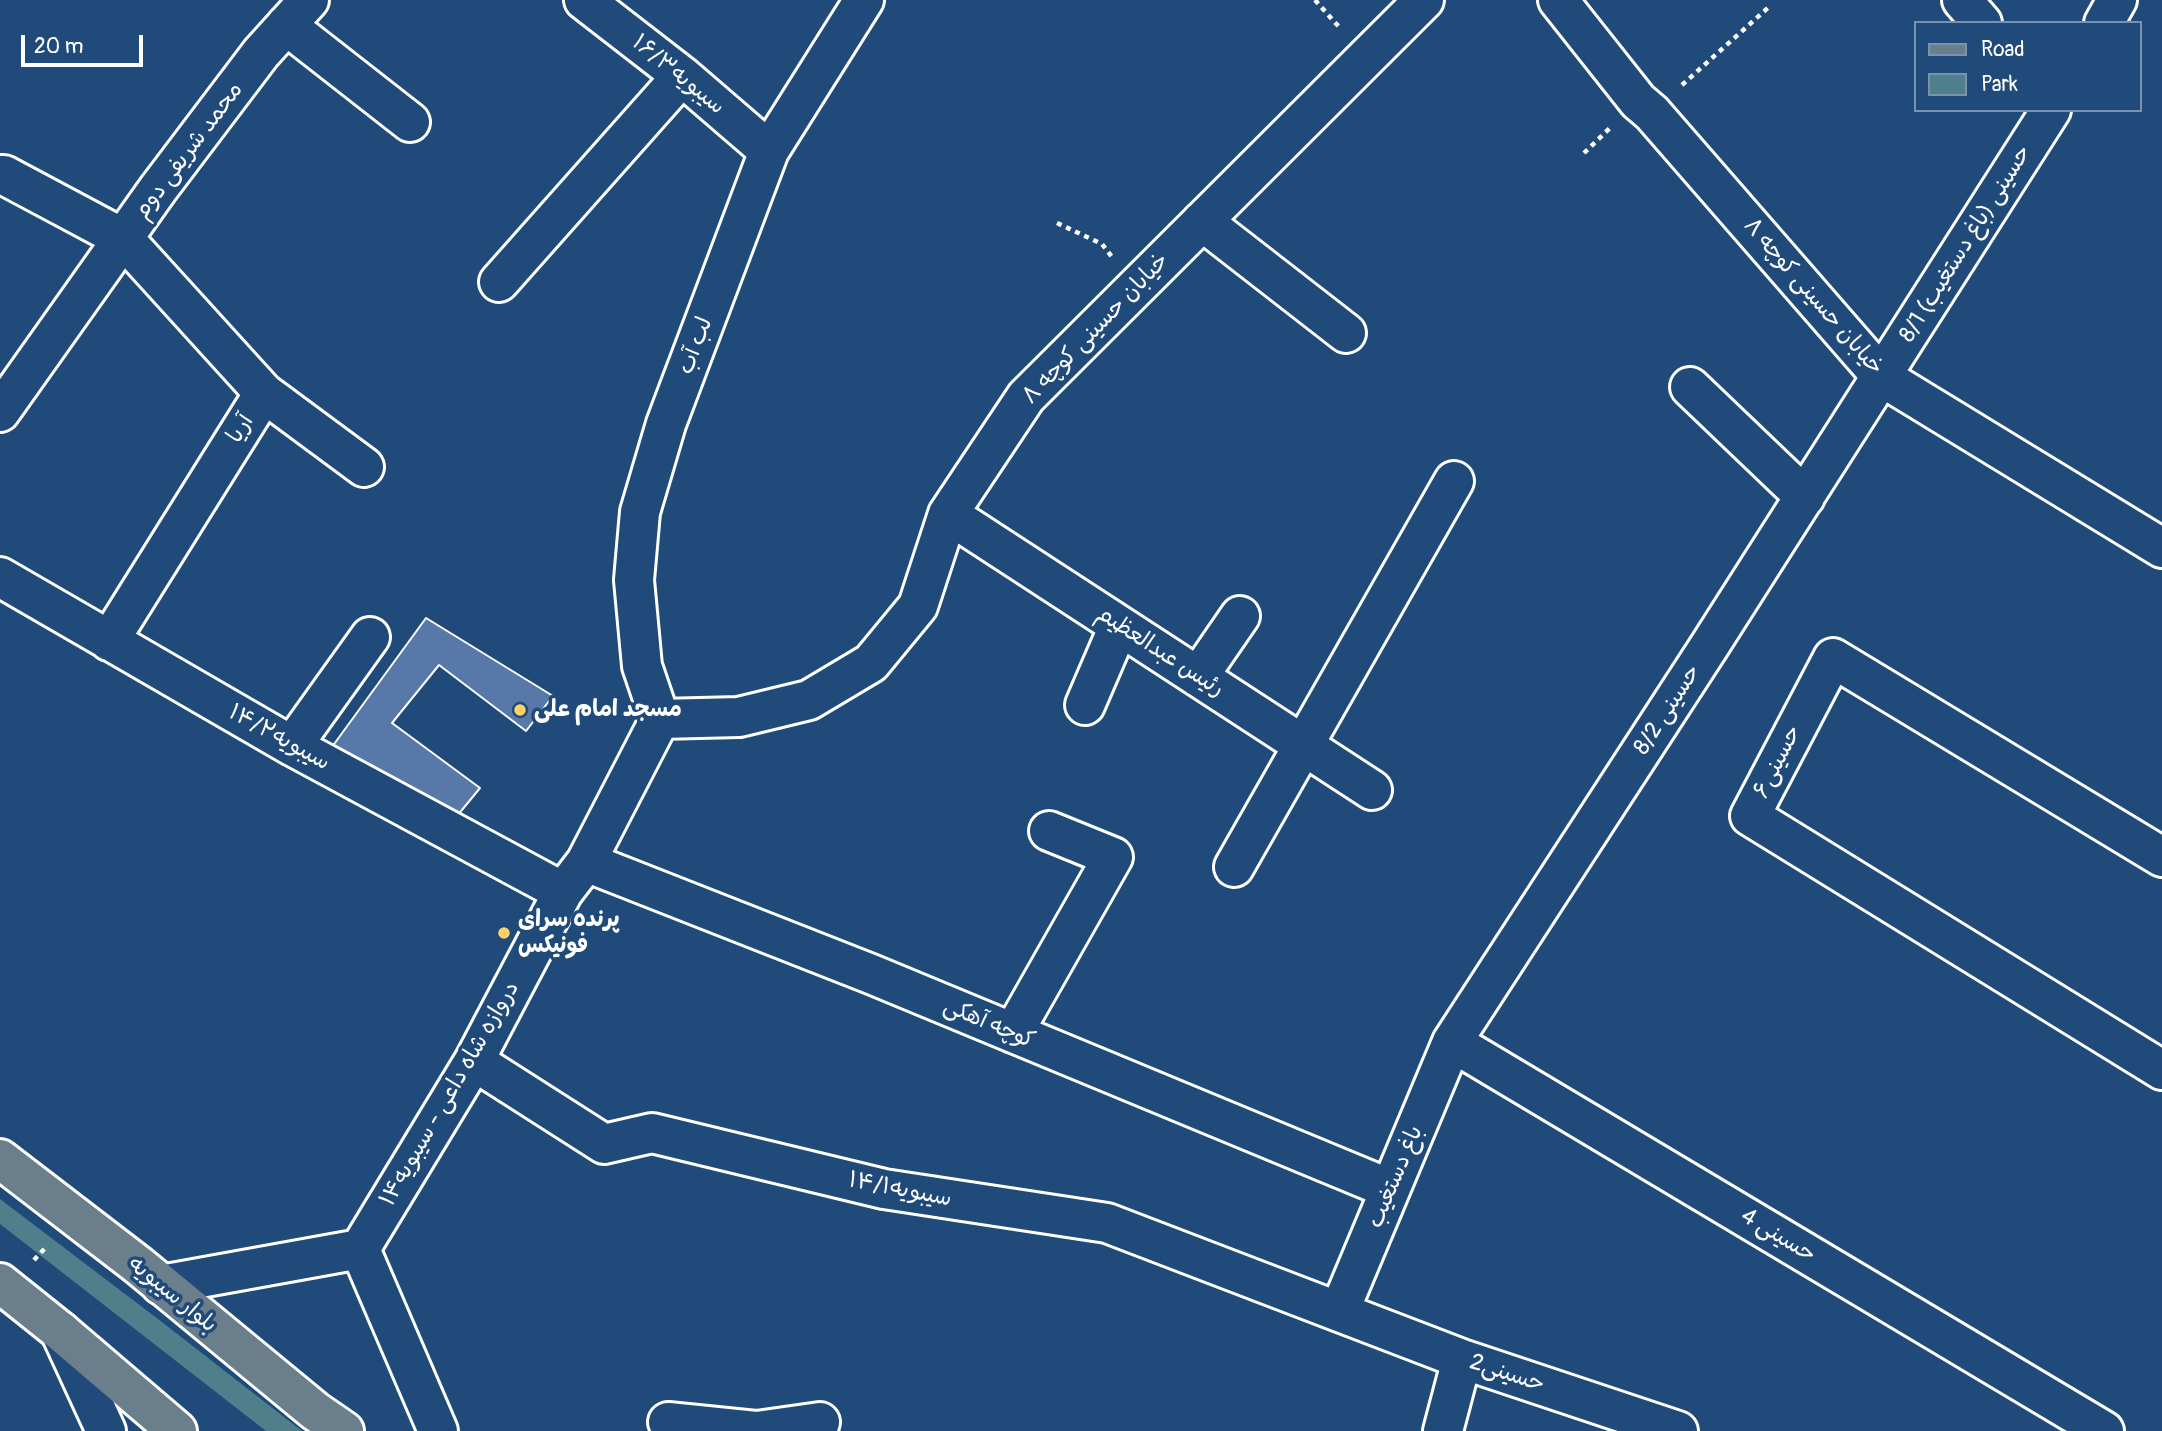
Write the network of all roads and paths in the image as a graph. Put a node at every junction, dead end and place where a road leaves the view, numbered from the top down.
1 (584, 0) edge
2 (864, 0) edge
3 (1424, 0) edge
4 (1558, 0) edge
5 (1962, 0) edge
6 (2117, 0) edge
7 (1770, 6) dead end
8 (298, 13) edge
9 (1980, 21) edge
10 (2105, 21) edge
11 (682, 76) junction
12 (2050, 112) edge
13 (1652, 113) junction
14 (410, 122) dead end
15 (769, 152) junction
16 (0, 175) edge
17 (1202, 221) junction
18 (1057, 223) dead end
19 (124, 239) junction
20 (499, 282) dead end
21 (1137, 286) junction
22 (1346, 333) dead end
23 (1882, 377) junction
24 (1690, 387) dead end
25 (264, 393) junction
26 (0, 412) edge
27 (364, 467) dead end
28 (1454, 481) dead end
29 (1805, 497) junction
30 (948, 514) junction
31 (2162, 548) edge
32 (0, 577) edge
33 (1240, 616) dead end
34 (1119, 626) junction
35 (370, 637) dead end
36 (109, 641) junction
37 (1198, 677) junction
38 (1085, 705) dead end
39 (660, 719) junction
40 (1303, 746) junction
41 (292, 747) junction
42 (1372, 790) dead end
43 (1049, 831) dead end
44 (2162, 857) edge
45 (1234, 867) dead end
46 (575, 877) junction
47 (1013, 1033) junction
48 (1452, 1042) junction
49 (474, 1061) junction
50 (2162, 1070) edge
51 (0, 1158) edge
52 (1390, 1189) junction
53 (75, 1217) junction
54 (360, 1248) junction
55 (161, 1285) junction
56 (3, 1286) edge
57 (1339, 1312) junction
58 (60, 1331) junction
59 (1462, 1359) junction
60 (668, 1422) dead end
61 (106, 1431) edge
62 (177, 1431) edge
63 (344, 1431) edge
64 (438, 1431) edge
65 (757, 1431) edge
66 (817, 1431) edge
67 (1443, 1431) edge
68 (1678, 1431) edge
69 (2104, 1431) edge

1 - 11 street, سیبویه۱۶/۳
2 - 15 street, لب آب
3 - 17 street, خیابان حسینی کوچه ۸
4 - 13 street, خیابان حسینی کوچه ۸
5 - 9 street
6 - 10 street
7 - 13 path
8 - 14 street
8 - 19 street, محمد شریفی دوم
11 - 15 street, سیبویه۱۶/۳
11 - 20 street
12 - 23 street, 8/1 حسینی (باغ دستغیب)
13 - 23 street, خیابان حسینی کوچه ۸
15 - 39 street, لب آب
16 - 19 street, آریا
17 - 21 street, خیابان حسینی کوچه ۸
17 - 22 street
18 - 21 path
19 - 25 street, آریا
19 - 26 street, محمد شریفی دوم
21 - 30 street, خیابان حسینی کوچه ۸
23 - 29 street, 8/2 حسینی
23 - 31 street, خیابان حسینی کوچه ۸
24 - 29 street
25 - 27 street
25 - 36 street, آریا
28 - 40 street
29 - 48 street, 8/2 حسینی
30 - 34 street, رئیس عبدالعظیم
30 - 39 street, خیابان حسینی کوچه ۸
32 - 36 street, سیبویه۱۴/۲
33 - 37 street
34 - 37 street, رئیس عبدالعظیم
34 - 38 street
35 - 41 street
36 - 41 street, سیبویه۱۴/۲
37 - 40 street, رئیس عبدالعظیم
39 - 46 street, دروازه شاه داعی - سیبویه۱۴
40 - 42 street, رئیس عبدالعظیم
40 - 45 street
41 - 46 street, سیبویه۱۴/۲
43 - 47 street
44 - 50 street, حسینی۶
46 - 47 street, کوچه آهکی
46 - 49 street, دروازه شاه داعی - سیبویه۱۴
47 - 52 street, کوچه آهکی
48 - 52 street, باغ دستغیب
48 - 69 street, حسینی 4
49 - 54 street, دروازه شاه داعی - سیبویه۱۴
49 - 57 street, سیبویه۱۴/۱
51 - 53 main road, بلوار سیبویه
52 - 57 street, باغ دستغیب
53 - 55 main road, بلوار سیبویه
53 - 56 path
54 - 55 street
54 - 64 street
55 - 63 main road, بلوار سیبویه
56 - 58 main road
57 - 59 street, حسینی2
58 - 61 street
58 - 62 main road
59 - 67 street
59 - 68 street, حسینی2
60 - 65 street
65 - 66 street

